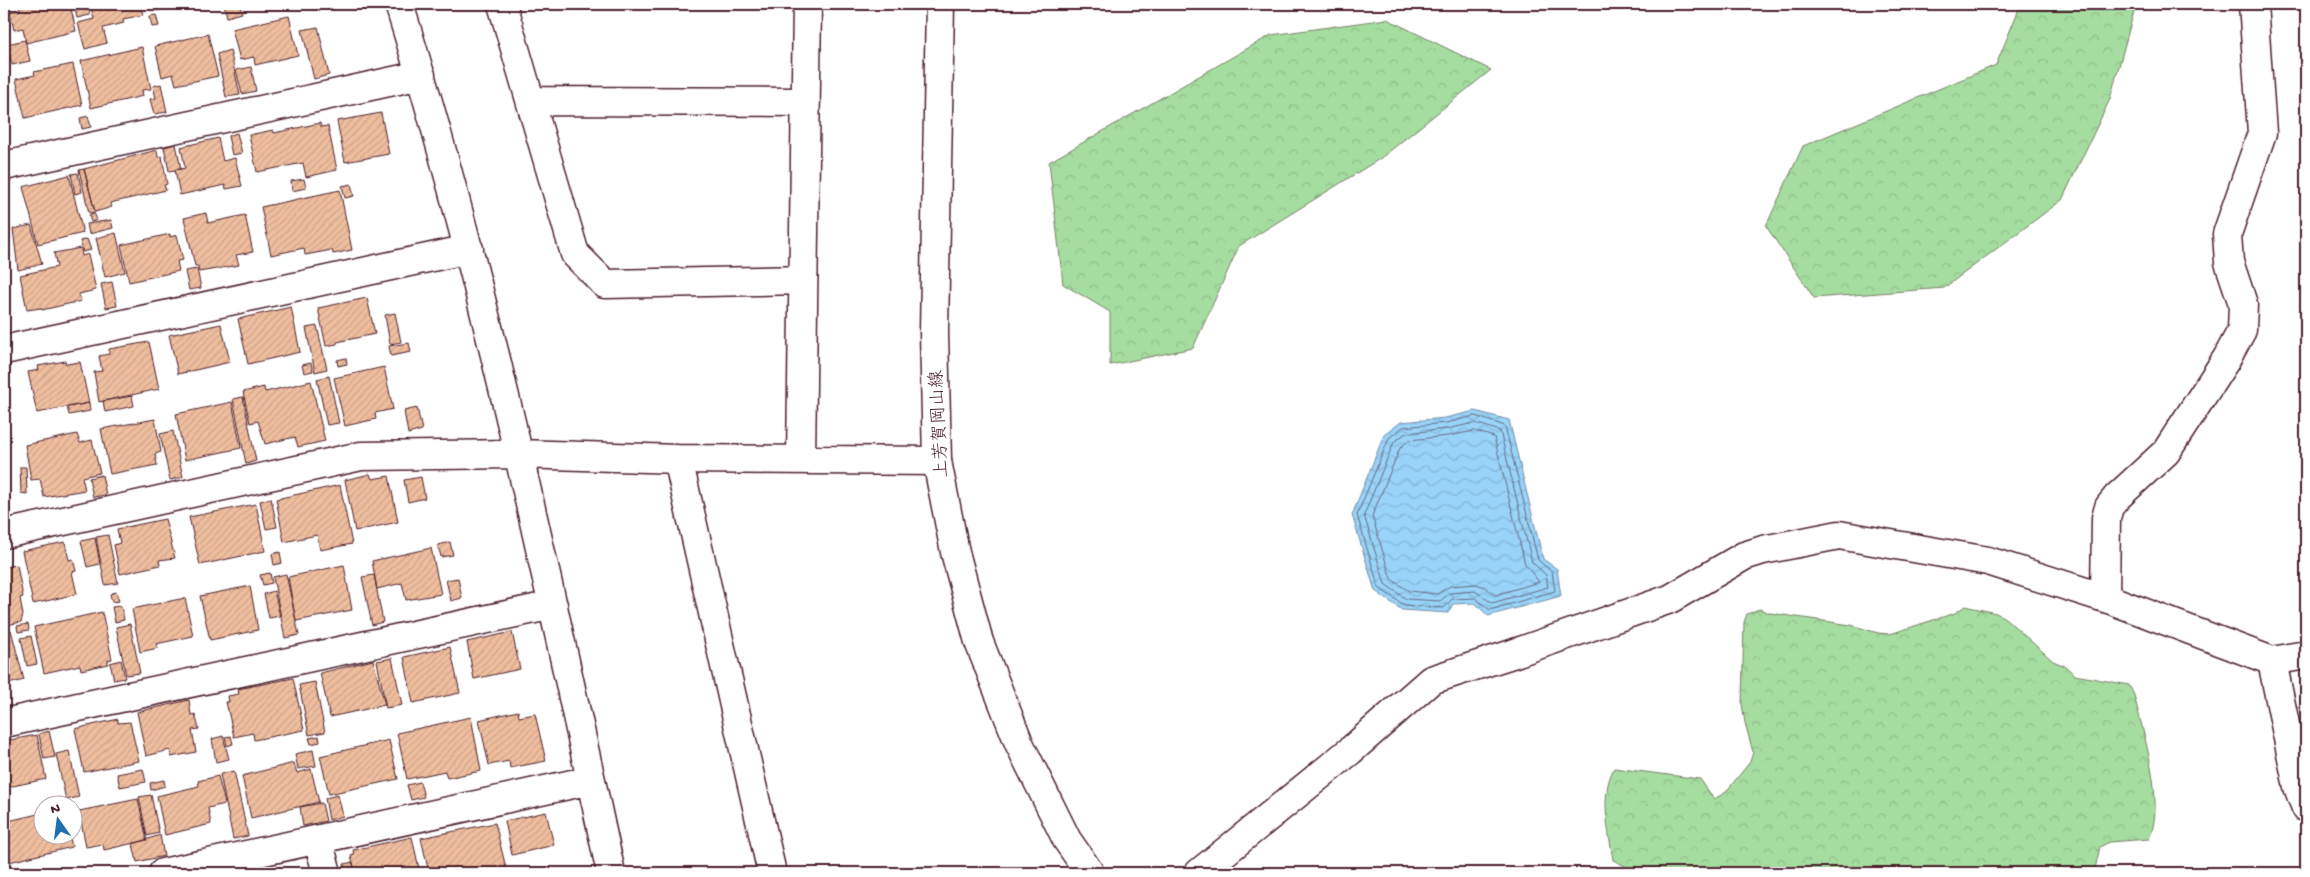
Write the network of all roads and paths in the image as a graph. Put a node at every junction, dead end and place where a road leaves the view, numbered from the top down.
1 (399, 4) edge
2 (502, 4) edge
3 (807, 4) edge
4 (940, 4) edge
5 (2252, 4) edge
6 (421, 75) junction
7 (532, 101) junction
8 (806, 102) junction
9 (4, 166) edge
10 (469, 248) junction
11 (804, 280) junction
12 (4, 350) edge
13 (518, 454) junction
14 (678, 459) junction
15 (801, 460) junction
16 (937, 461) junction
17 (4, 534) edge
18 (2105, 598) junction
19 (553, 605) junction
20 (2306, 655) edge
21 (2272, 661) junction
22 (4, 723) edge
23 (591, 780) junction
24 (2306, 808) edge
25 (318, 840) junction
26 (163, 873) edge
27 (327, 873) edge
28 (611, 873) edge
29 (772, 873) edge
30 (1090, 873) edge
31 (1199, 873) edge

1 - 6 street
2 - 7 street
3 - 8 street
4 - 16 street, 上芳賀岡山線
5 - 18 street
6 - 9 street
6 - 10 street
7 - 8 street
7 - 11 street
8 - 11 street
10 - 12 street
10 - 13 street
11 - 15 street
13 - 14 street
13 - 17 street
13 - 19 street
14 - 15 street
14 - 29 street
15 - 16 street
16 - 30 street, 上芳賀岡山線
18 - 21 street
18 - 31 street
19 - 22 street
19 - 23 street
20 - 21 street
21 - 24 street
23 - 25 street
23 - 28 street
25 - 26 street
25 - 27 street

